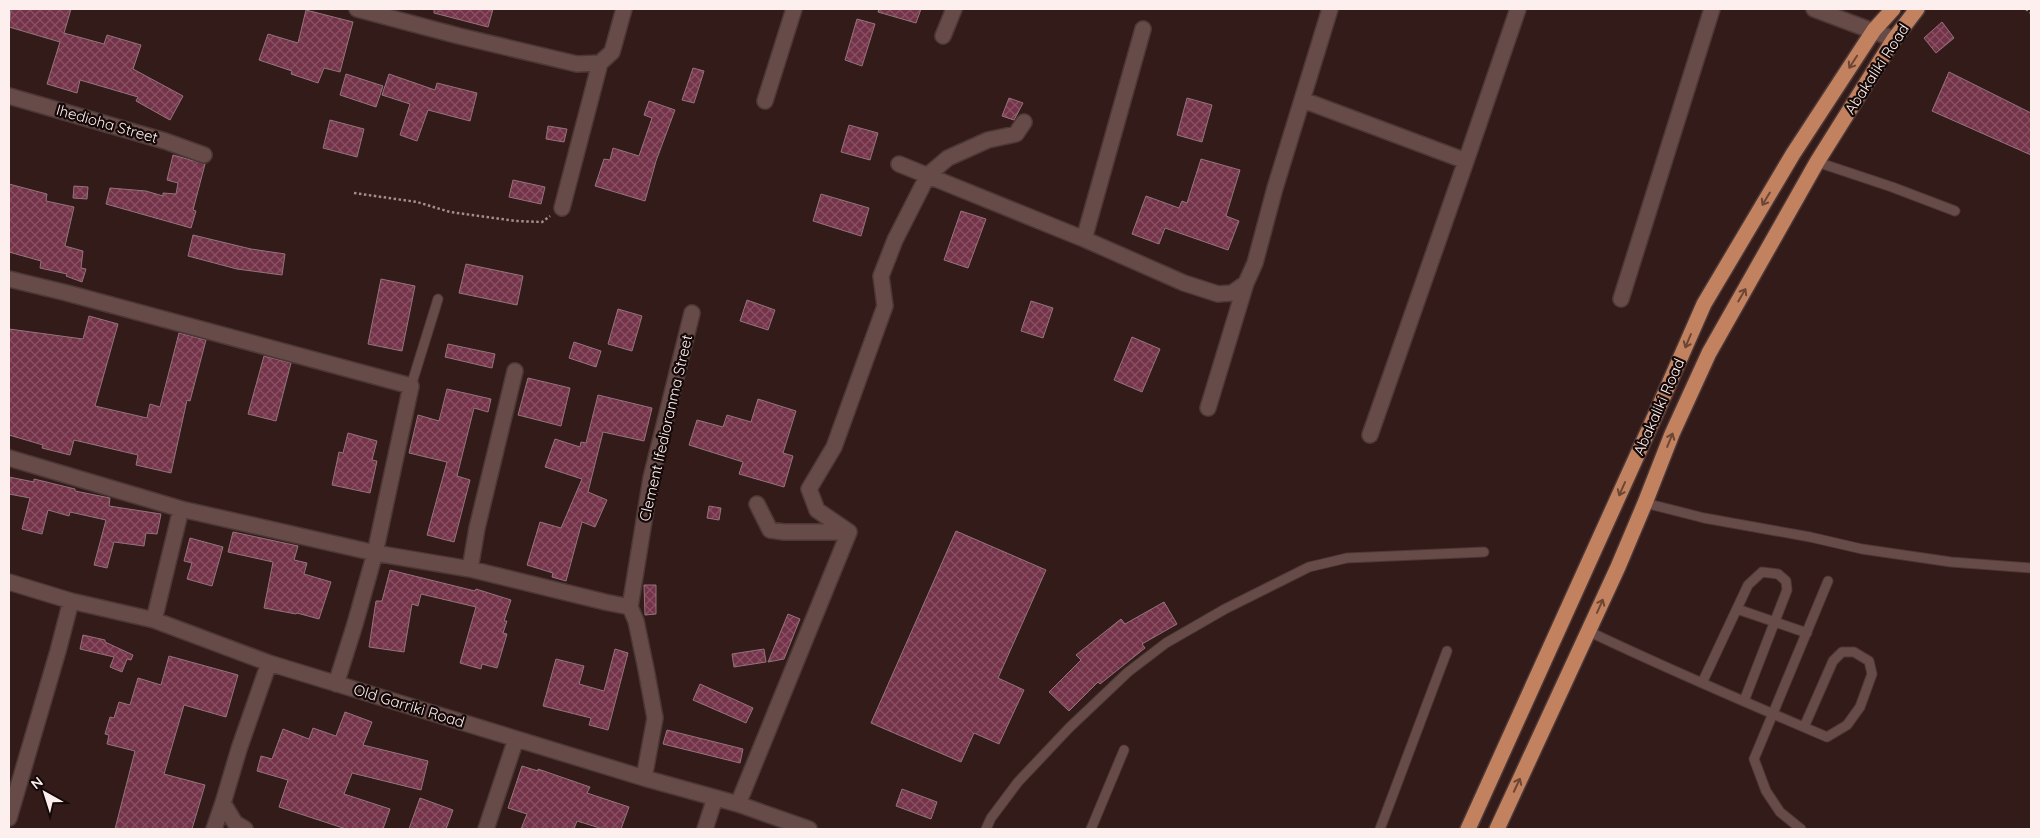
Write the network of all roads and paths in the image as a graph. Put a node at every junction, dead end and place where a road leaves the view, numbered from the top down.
1 (357, 9) edge
2 (624, 9) edge
3 (794, 9) edge
4 (954, 9) edge
5 (1330, 9) edge
6 (1518, 9) edge
7 (1712, 9) edge
8 (1814, 9) edge
9 (1893, 9) edge
10 (1917, 9) edge
11 (2026, 9) edge
12 (2031, 13) edge
13 (1143, 29) dead end
14 (1874, 30) junction
15 (943, 36) dead end
16 (1894, 39) junction
17 (600, 63) junction
18 (9, 96) edge
19 (1302, 100) junction
20 (765, 101) dead end
21 (1024, 122) dead end
22 (204, 155) dead end
23 (1466, 161) junction
24 (1817, 162) junction
25 (899, 164) dead end
26 (928, 175) junction
27 (354, 193) dead end
28 (562, 208) joint
29 (1955, 210) dead end
30 (1084, 239) junction
31 (9, 279) edge
32 (1246, 283) junction
33 (438, 299) dead end
34 (1621, 299) dead end
35 (692, 313) dead end
36 (515, 371) dead end
37 (411, 386) junction
38 (1208, 408) dead end
39 (1370, 434) dead end
40 (9, 458) edge
41 (1645, 503) junction
42 (756, 504) dead end
43 (181, 509) junction
44 (849, 532) junction
45 (1484, 552) dead end
46 (375, 553) junction
47 (2031, 568) edge
48 (470, 569) junction
49 (1828, 580) dead end
50 (9, 582) edge
51 (71, 601) junction
52 (630, 607) junction
53 (1737, 609) junction
54 (154, 620) junction
55 (1774, 621) junction
56 (1588, 631) junction
57 (1806, 632) junction
58 (1447, 651) dead end
59 (269, 663) junction
60 (336, 684) junction
61 (1702, 684) junction
62 (1744, 701) junction
63 (1773, 714) junction
64 (1804, 727) junction
65 (516, 739) junction
66 (1124, 750) dead end
67 (644, 778) junction
68 (715, 798) junction
69 (223, 803) junction
70 (738, 804) junction
71 (9, 818) edge
72 (214, 829) edge
73 (245, 829) edge
74 (486, 829) edge
75 (705, 829) edge
76 (809, 829) edge
77 (986, 829) edge
78 (1091, 829) edge
79 (1380, 829) edge
80 (1468, 829) edge
81 (1497, 829) edge
82 (1801, 829) edge

1 - 17 street
2 - 17 street
3 - 20 street
4 - 15 street
5 - 19 street
6 - 23 street
7 - 34 street
8 - 14 street
9 - 14 highway, Abakaliki Road
10 - 16 highway, Abakaliki Road
11 - 12 path
13 - 30 street
14 - 16 street
14 -> 80 highway, Abakaliki Road
16 - 24 highway, Abakaliki Road
17 - 28 street
18 - 22 street, Ihedioha Street
19 - 23 street
19 - 32 street
21 - 26 street
23 - 39 street
24 - 29 lane
41 -> 24 highway, Abakaliki Road
25 - 26 street
26 - 30 street
26 - 44 street
27 - 28 path
30 - 32 street
31 - 37 street
32 - 38 street
33 - 37 lane
35 - 52 street, Clement Ifedioranma Street
36 - 48 street
37 - 46 street
40 - 43 street
41 - 47 lane
56 -> 41 highway, Abakaliki Road
42 - 44 street
43 - 46 street
43 - 54 street
44 - 70 street
45 - 77 lane
46 - 48 street
46 - 60 street
48 - 52 street
49 - 57 lane
50 - 51 street, Old Garriki Road
51 - 54 street, Old Garriki Road
51 - 71 street
52 - 67 street, Clement Ifedioranma Street
53 - 55 lane
53 - 55 lane
53 - 61 lane
54 - 59 street, Old Garriki Road
55 - 57 lane
55 - 62 lane
56 - 61 lane
81 -> 56 highway, Abakaliki Road
57 - 63 lane
58 - 79 lane
59 - 60 street, Old Garriki Road
59 - 69 street
60 - 65 street, Old Garriki Road
61 - 62 lane
62 - 63 lane
63 - 64 lane
63 - 82 lane
64 - 64 lane
65 - 67 street, Old Garriki Road
65 - 74 street
66 - 78 lane
67 - 68 street, Old Garriki Road
68 - 70 street, Old Garriki Road
68 - 75 street
69 - 72 street
69 - 73 street
70 - 76 street, Old Garriki Road

